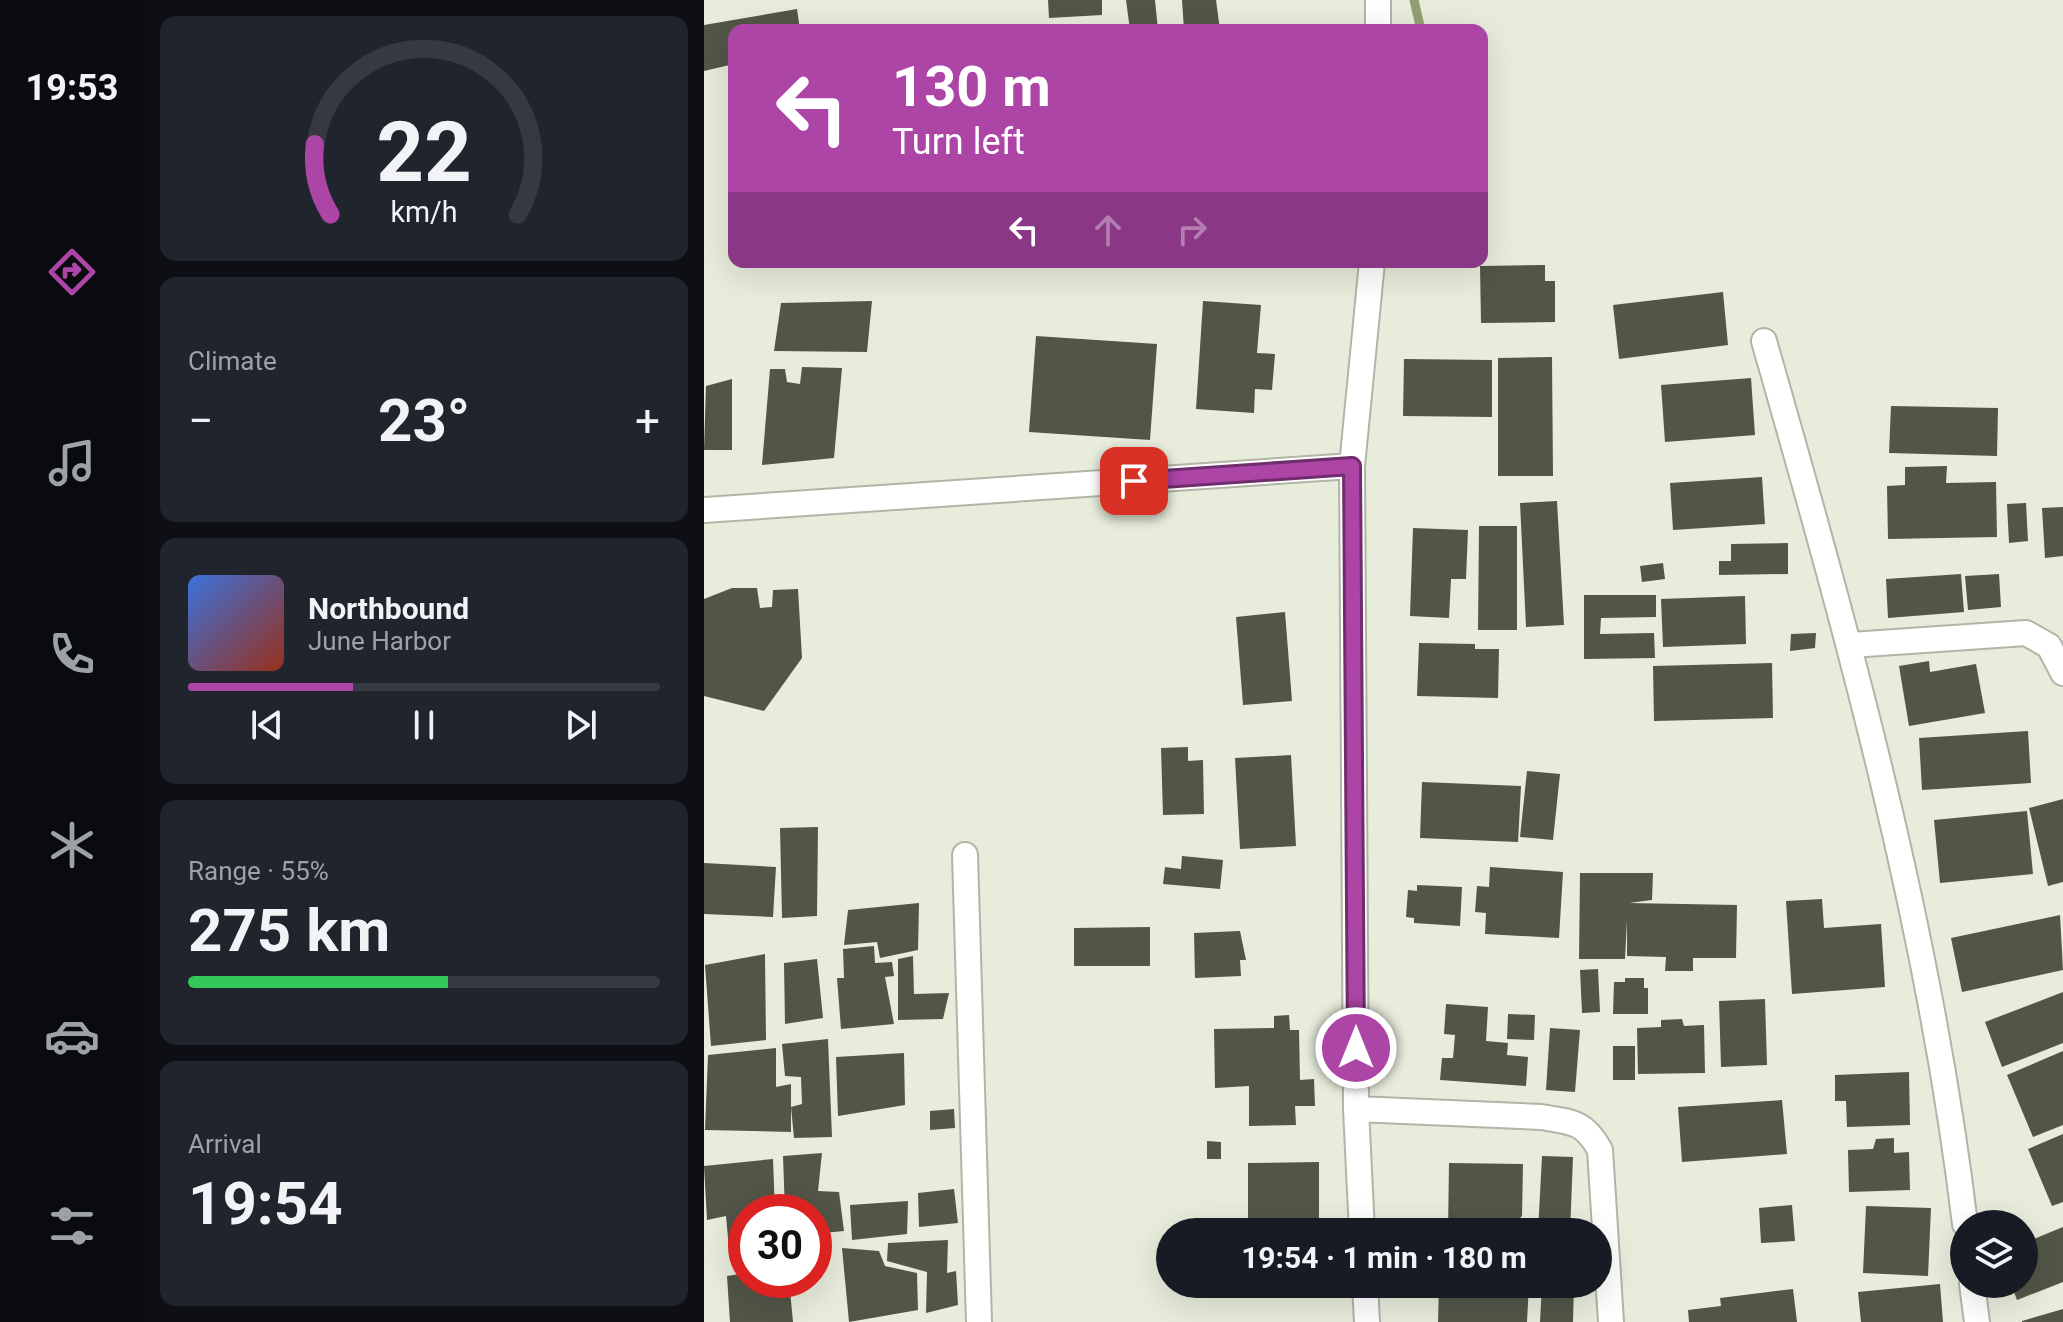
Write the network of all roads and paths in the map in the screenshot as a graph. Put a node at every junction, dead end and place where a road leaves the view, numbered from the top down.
1 (1378, 0) edge
2 (1378, 24) edge
3 (1371, 268) edge
4 (1764, 341) dead end
5 (1352, 466) junction
6 (704, 510) edge
7 (1851, 645) junction
8 (2063, 673) edge
9 (965, 855) dead end
10 (1356, 1109) junction
11 (1963, 1210) edge
12 (1361, 1218) edge
13 (1366, 1298) edge
14 (1974, 1298) edge
15 (979, 1322) edge
16 (1367, 1322) edge
17 (1611, 1322) edge
18 (1977, 1322) edge

1 - 2 street
3 - 5 street
4 - 7 street
5 - 6 street
5 - 10 street
7 - 8 street
7 - 11 street
9 - 15 street
10 - 12 street
10 - 17 street
13 - 16 street
14 - 18 street

